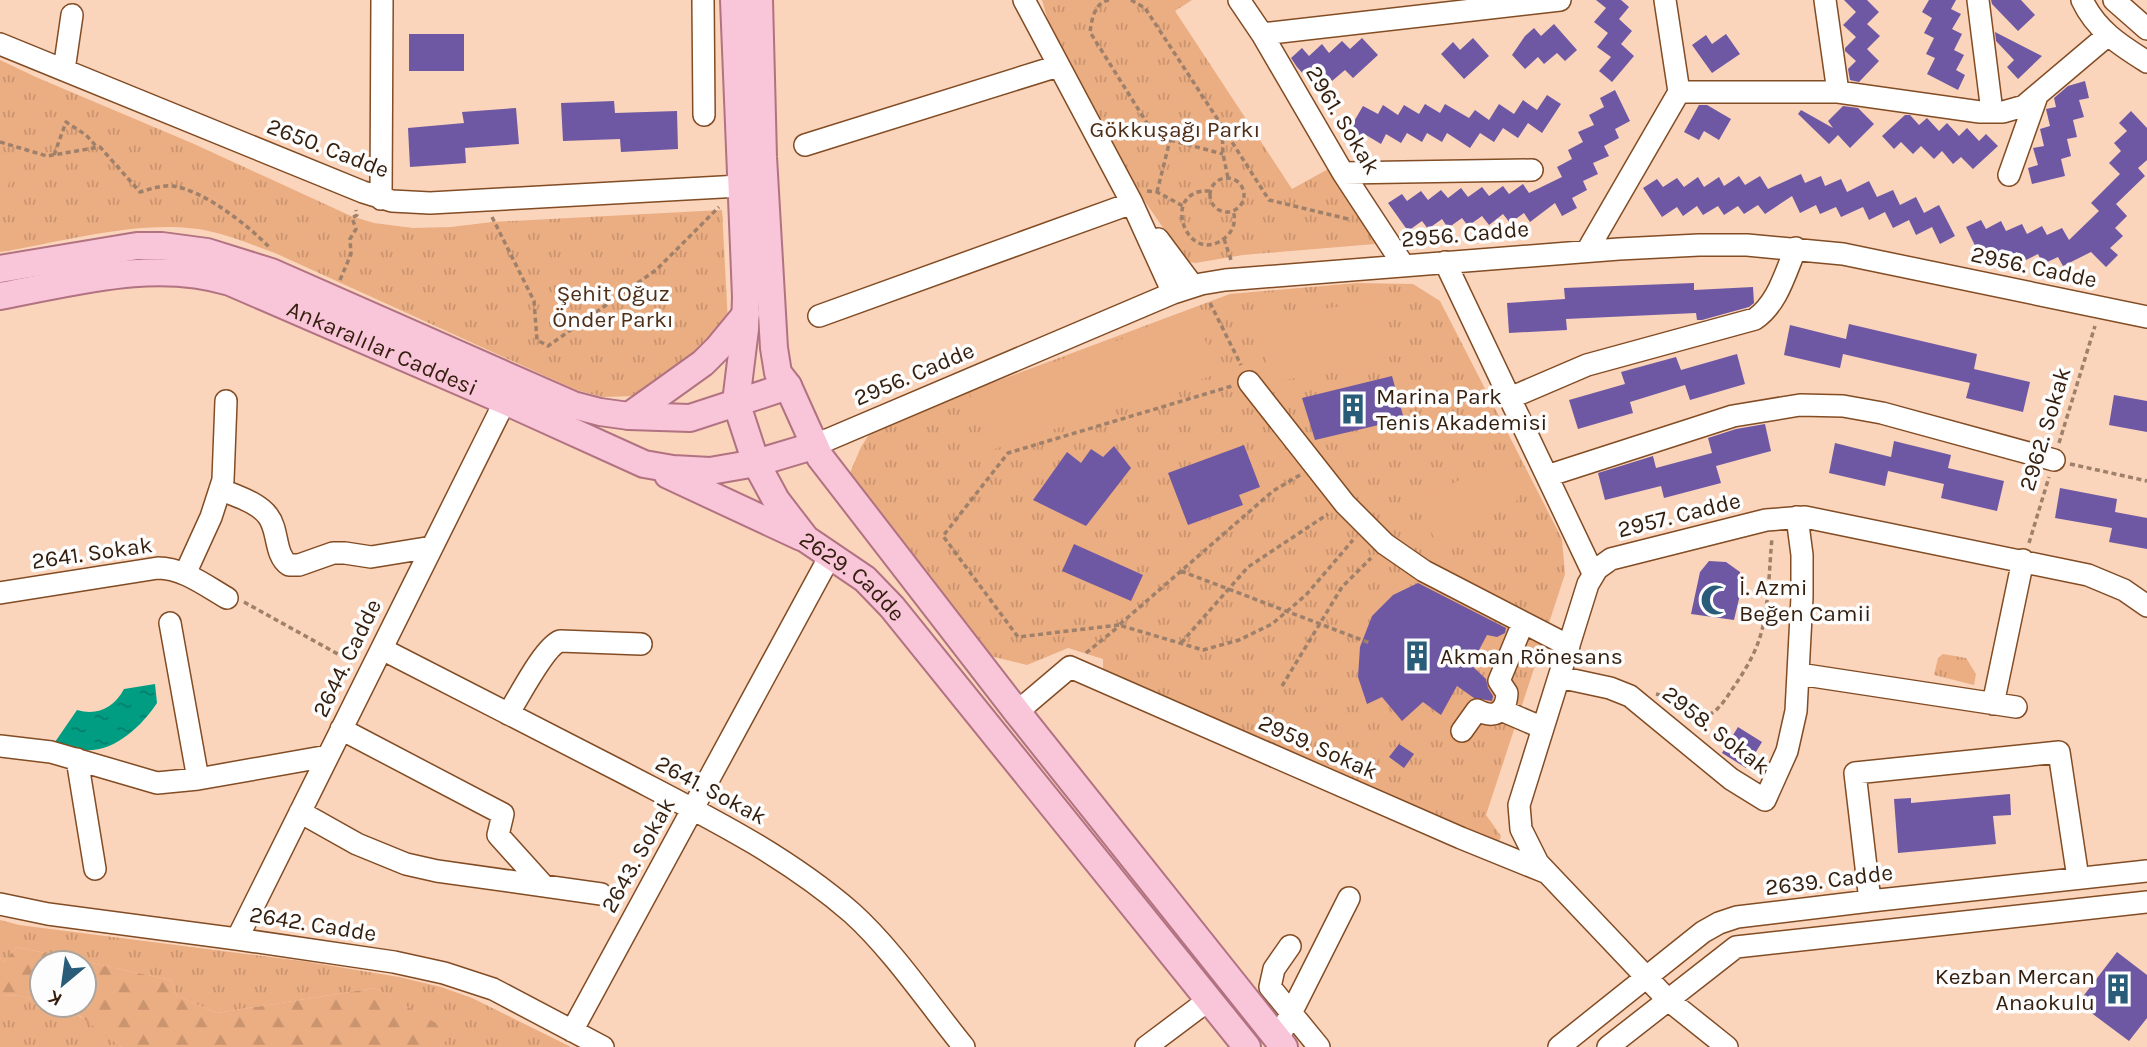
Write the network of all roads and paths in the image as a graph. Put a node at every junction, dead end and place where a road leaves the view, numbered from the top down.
1 (382, 0) edge
2 (703, 0) edge
3 (734, 0) edge
4 (759, 0) edge
5 (1024, 0) edge
6 (1110, 0) edge
7 (1131, 0) edge
8 (1239, 0) edge
9 (1560, 0) edge
10 (1665, 0) edge
11 (1825, 0) edge
12 (1978, 0) edge
13 (2082, 0) edge
14 (2114, 0) edge
15 (1103, 1) edge
16 (72, 15) dead end
17 (2147, 29) edge
18 (1262, 34) junction
19 (2108, 35) junction
20 (0, 44) edge
21 (2147, 62) edge
22 (1058, 66) junction
23 (64, 70) junction
24 (1679, 92) junction
25 (1838, 92) junction
26 (2037, 96) junction
27 (1992, 112) junction
28 (704, 115) dead end
29 (1222, 126) junction
30 (1170, 140) junction
31 (0, 142) edge
32 (805, 145) dead end
33 (98, 147) junction
34 (1223, 154) junction
35 (54, 155) junction
36 (1532, 170) dead end
37 (1343, 173) junction
38 (2009, 175) dead end
39 (1228, 178) junction
40 (740, 186) junction
41 (1210, 191) junction
42 (1157, 192) junction
43 (372, 195) junction
44 (1128, 196) junction
45 (484, 200) junction
46 (1616, 202) junction
47 (1183, 206) junction
48 (1233, 211) junction
49 (1348, 219) dead end
50 (1796, 248) junction
51 (1619, 249) junction
52 (1587, 251) junction
53 (1445, 262) junction
54 (1404, 266) junction
55 (0, 269) edge
56 (284, 277) junction
57 (1189, 287) junction
58 (0, 296) edge
59 (332, 299) junction
60 (2101, 307) junction
61 (746, 314) junction
62 (819, 316) dead end
63 (2147, 316) edge
64 (1249, 382) junction
65 (788, 386) junction
66 (1510, 398) junction
67 (226, 401) dead end
68 (505, 401) junction
69 (736, 402) junction
70 (629, 416) junction
71 (813, 446) junction
72 (2054, 460) junction
73 (756, 463) junction
74 (644, 464) junction
75 (1313, 466) junction
76 (1547, 476) junction
77 (2147, 481) edge
78 (220, 489) junction
79 (1345, 503) junction
80 (1797, 517) junction
81 (1774, 518) junction
82 (1365, 526) junction
83 (806, 540) junction
84 (1385, 544) junction
85 (432, 547) junction
86 (830, 556) junction
87 (2023, 560) junction
88 (1181, 571) junction
89 (1593, 573) junction
90 (185, 574) junction
91 (1228, 589) junction
92 (0, 593) edge
93 (227, 598) joint
94 (2147, 606) edge
95 (1287, 611) junction
96 (170, 623) dead end
97 (1523, 623) junction
98 (1319, 624) junction
99 (1119, 625) junction
100 (1181, 643) junction
101 (1370, 643) dead end
102 (641, 644) dead end
103 (1569, 646) junction
104 (382, 649) junction
105 (1070, 667) junction
106 (370, 672) junction
107 (1799, 674) junction
108 (1559, 677) junction
109 (1282, 686) dead end
110 (1640, 702) junction
111 (1993, 704) junction
112 (2016, 707) dead end
113 (1501, 710) junction
114 (1017, 712) junction
115 (508, 714) junction
116 (1543, 728) junction
117 (341, 729) junction
118 (1462, 731) dead end
119 (0, 747) edge
120 (328, 756) junction
121 (77, 759) junction
122 (198, 779) junction
123 (693, 809) junction
124 (300, 812) junction
125 (95, 869) dead end
126 (2147, 871) edge
127 (1547, 873) junction
128 (2078, 878) junction
129 (544, 886) junction
130 (601, 894) dead end
131 (1349, 898) dead end
132 (1870, 901) junction
133 (2147, 902) edge
134 (0, 904) edge
135 (237, 939) junction
136 (1290, 946) dead end
137 (1647, 977) junction
138 (1210, 999) junction
139 (1667, 999) junction
140 (1291, 1013) junction
141 (572, 1031) junction
142 (1281, 1043) edge
143 (1713, 1044) edge
144 (603, 1047) edge
145 (964, 1047) edge
146 (1146, 1047) edge
147 (1247, 1047) edge
148 (1319, 1047) edge
149 (1559, 1047) edge
150 (1608, 1047) edge

1 - 43 street
2 - 28 street
3 - 40 main road, 2629. Cadde
4 - 65 main road, 2629. Cadde
5 - 22 street
6 - 15 path
7 - 29 path
8 - 18 street, 2961. Sokak
9 - 18 street
10 - 24 street
11 - 25 street
12 - 27 street
13 - 19 street
14 - 17 street
15 - 30 path
16 - 23 street
18 - 37 street, 2961. Sokak
19 - 21 street
19 - 26 street
20 - 23 street, 2650. Cadde
22 - 32 street
22 - 44 street
23 - 43 street, 2650. Cadde
24 - 25 street
24 - 46 street
25 - 27 street
26 - 27 street
26 - 38 street
29 - 34 path
29 - 49 path
30 - 34 path
30 - 42 path
31 - 35 path
33 - 35 path
33 - 35 path
33 - 56 path
34 - 39 path
36 - 37 street
37 - 54 street, 2961. Sokak
39 - 41 path
39 - 48 path
40 - 45 street, 2650. Cadde
40 - 45 path
40 - 61 main road, 2629. Cadde
41 - 47 path
41 - 48 path
42 - 44 path
42 - 47 path
43 - 45 street, 2650. Cadde
43 - 59 path
44 - 57 street
44 - 62 street
46 - 51 street
46 - 52 street
47 - 48 path
50 - 51 street, 2956. Cadde
50 - 60 street, 2956. Cadde
50 - 66 street
51 - 52 street, 2956. Cadde
52 - 53 street, 2956. Cadde
53 - 54 street, 2956. Cadde
53 - 66 street
54 - 57 street, 2956. Cadde
55 - 56 main road, Ankaralılar Caddesi
56 - 59 main road, Ankaralılar Caddesi
57 - 64 path
57 - 71 street, 2956. Cadde
58 - 68 main road, Ankaralılar Caddesi
59 - 70 main road, Ankaralılar Caddesi
60 - 63 street, 2956. Cadde
60 - 72 path, 2962. Sokak
61 - 69 main road, 2629. Cadde
61 - 70 main road
64 - 75 street
64 - 99 path
65 - 69 main road, Ankaralılar Caddesi
65 - 71 main road, 2629. Cadde
66 - 76 street
67 - 78 street
68 - 74 main road, Ankaralılar Caddesi
68 - 85 street, 2644. Cadde
69 - 70 main road, Ankaralılar Caddesi
69 - 73 main road, 2629. Cadde
71 - 73 main road, Ankaralılar Caddesi
71 - 114 main road, 2629. Cadde
72 - 76 street
72 - 77 path
72 - 87 path, 2962. Sokak
73 - 74 main road, Ankaralılar Caddesi
73 - 83 main road, 2629. Cadde
74 - 83 main road
75 - 79 street
75 - 88 path
76 - 89 street
78 - 85 street
78 - 90 street
79 - 82 street
79 - 91 path
80 - 81 street, 2957. Cadde
80 - 87 street, 2957. Cadde
80 - 107 street, 2958. Sokak
81 - 89 street, 2957. Cadde
81 - 110 path
82 - 84 street
82 - 95 path
83 - 86 main road, 2629. Cadde
84 - 97 street
84 - 98 path
85 - 104 street, 2644. Cadde
86 - 123 street, 2643. Sokak
86 - 138 main road, 2629. Cadde
87 - 94 street, 2957. Cadde
87 - 111 street
88 - 91 path
88 - 99 path
89 - 103 street
90 - 92 street, 2641. Sokak
90 - 93 street, 2641. Sokak
91 - 95 path
91 - 100 path
93 - 106 path
95 - 98 path
95 - 100 path
96 - 122 street
97 - 103 street
97 - 113 street
98 - 101 path
98 - 109 path
99 - 100 path
99 - 105 path
102 - 115 street
103 - 108 street
104 - 106 street, 2644. Cadde
104 - 115 street, 2641. Sokak
105 - 114 street
105 - 127 street, 2959. Sokak
106 - 117 street, 2644. Cadde
107 - 110 street, 2958. Sokak
107 - 111 street
108 - 110 street, 2958. Sokak
108 - 116 street
111 - 112 street
113 - 116 street
113 - 118 street
114 - 142 main road, 2629. Cadde
115 - 123 street, 2641. Sokak
116 - 127 street
117 - 120 street, 2644. Cadde
117 - 129 street
119 - 121 street
120 - 122 street
120 - 124 street, 2644. Cadde
121 - 122 street
121 - 125 street
123 - 141 street, 2643. Sokak
123 - 145 street, 2641. Sokak
124 - 129 street
124 - 135 street, 2644. Cadde
126 - 128 street, 2639. Cadde
127 - 137 street
128 - 132 street, 2639. Cadde
128 - 132 street
129 - 130 street
131 - 140 street
132 - 137 street, 2639. Cadde
133 - 139 street
134 - 135 street, 2642. Cadde
135 - 141 street, 2642. Cadde
136 - 140 street
137 - 139 street
137 - 149 street, 2639. Cadde
138 - 146 street
138 - 147 main road, 2629. Cadde
139 - 143 street
139 - 150 street
140 - 142 street
140 - 148 street
141 - 144 street, 2642. Cadde

